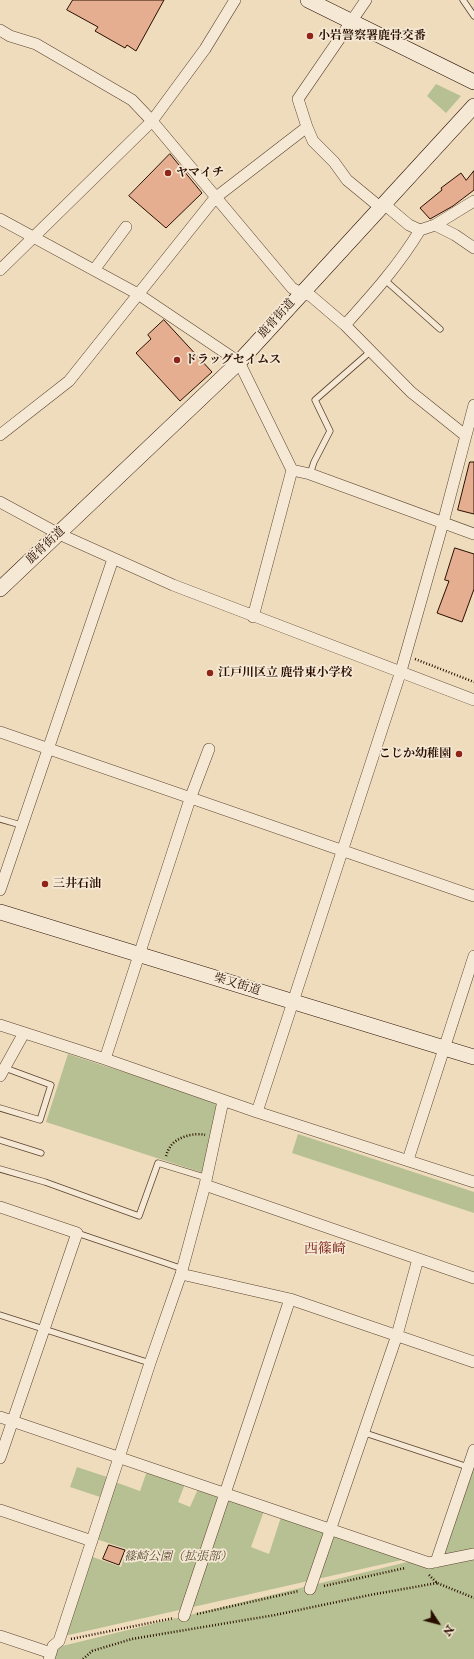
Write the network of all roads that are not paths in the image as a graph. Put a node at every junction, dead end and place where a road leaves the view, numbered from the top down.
1 (235, 0) edge
2 (308, 0) edge
3 (366, 0) edge
4 (464, 0) edge
5 (474, 16) edge
6 (352, 22) junction
7 (0, 30) edge
8 (474, 82) edge
9 (474, 106) edge
10 (152, 121) junction
11 (307, 127) junction
12 (215, 198) junction
13 (474, 201) edge
14 (383, 206) junction
15 (0, 219) edge
16 (435, 225) junction
17 (126, 227) dead end
18 (420, 230) junction
19 (34, 237) junction
20 (474, 248) edge
21 (0, 270) edge
22 (94, 270) junction
23 (385, 280) junction
24 (301, 293) junction
25 (138, 294) junction
26 (345, 325) junction
27 (440, 329) dead end
28 (372, 351) junction
29 (239, 362) junction
30 (474, 405) edge
31 (0, 435) edge
32 (466, 436) junction
33 (292, 470) junction
34 (310, 474) junction
35 (0, 502) edge
36 (443, 523) junction
37 (59, 534) junction
38 (474, 534) edge
39 (113, 559) junction
40 (0, 589) edge
41 (254, 616) junction
42 (401, 672) junction
43 (474, 700) edge
44 (0, 732) edge
45 (209, 749) dead end
46 (47, 750) junction
47 (190, 799) junction
48 (0, 819) edge
49 (21, 825) junction
50 (343, 851) junction
51 (0, 890) edge
52 (474, 896) edge
53 (0, 912) edge
54 (140, 955) junction
55 (474, 956) edge
56 (293, 1002) junction
57 (0, 1025) edge
58 (24, 1033) junction
59 (445, 1048) junction
60 (474, 1057) edge
61 (105, 1059) junction
62 (2, 1072) edge
63 (223, 1101) junction
64 (0, 1108) edge
65 (257, 1112) junction
66 (0, 1140) edge
67 (41, 1153) dead end
68 (408, 1160) junction
69 (0, 1170) edge
70 (206, 1182) junction
71 (474, 1182) edge
72 (0, 1207) edge
73 (76, 1233) junction
74 (418, 1259) junction
75 (182, 1272) junction
76 (474, 1278) edge
77 (290, 1299) junction
78 (0, 1315) edge
79 (44, 1328) junction
80 (398, 1335) junction
81 (474, 1362) edge
82 (150, 1363) junction
83 (0, 1417) edge
84 (13, 1421) junction
85 (365, 1433) junction
86 (474, 1450) edge
87 (119, 1457) junction
88 (0, 1458) edge
89 (468, 1467) junction
90 (225, 1492) junction
91 (0, 1510) edge
92 (332, 1529) junction
93 (92, 1542) junction
94 (474, 1554) edge
95 (433, 1562) junction
96 (310, 1589) road end
97 (184, 1616) road end
98 (0, 1636) edge
99 (50, 1656) edge

1 - 10 street
2 - 6 street
3 - 6 street
4 - 5 lane
6 - 8 street
6 - 11 street
7 - 10 street
9 - 14 street, 鹿骨街道
10 - 12 street
10 - 19 street
11 - 12 street
11 - 14 street
12 - 24 street
12 - 25 street
13 - 16 street
14 - 18 street
14 - 24 street, 鹿骨街道
15 - 19 street
16 - 18 street
16 - 20 street
17 - 22 street
18 - 23 street
19 - 21 street
19 - 22 street
22 - 25 street
23 - 26 street
23 - 27 lane
24 - 26 street
24 - 29 street, 鹿骨街道
25 - 29 street
25 - 31 street
26 - 28 street
28 - 32 street
28 - 34 lane
29 - 33 street
29 - 37 street, 鹿骨街道
30 - 32 street
32 - 36 street
33 - 34 street
33 - 41 street
34 - 36 street
35 - 37 street
36 - 38 street
36 - 42 street
37 - 39 street
37 - 40 street, 鹿骨街道
39 - 41 street
39 - 46 street
41 - 42 street
42 - 43 street
42 - 50 street
44 - 46 street
45 - 47 street
46 - 47 street
46 - 49 street
47 - 50 street
47 - 54 street
48 - 49 lane
49 - 51 street
50 - 52 street
50 - 56 street
53 - 54 street, 柴又街道
54 - 56 street, 柴又街道
54 - 61 street
55 - 59 street
56 - 59 street, 柴又街道
56 - 65 street
57 - 58 street
58 - 61 street
58 - 62 street
59 - 60 street, 柴又街道
59 - 68 street
61 - 63 street
62 - 64 lane
63 - 65 street
63 - 70 street
65 - 68 street
66 - 67 lane
68 - 71 street
69 - 70 lane
70 - 74 street
70 - 75 street
72 - 73 street
73 - 75 lane
73 - 79 street
74 - 76 street
74 - 80 street
75 - 77 street
75 - 82 street
77 - 80 street
77 - 90 street
78 - 79 lane
79 - 82 lane
79 - 84 street
80 - 81 street
80 - 85 street
82 - 87 street
83 - 84 street
84 - 87 street
84 - 88 street
85 - 89 lane
85 - 92 street
86 - 89 street
87 - 90 street
87 - 93 street
89 - 95 street
90 - 92 street
90 - 97 street
91 - 93 street
92 - 95 street
92 - 96 street
93 - 99 street
94 - 95 street
98 - 99 street

